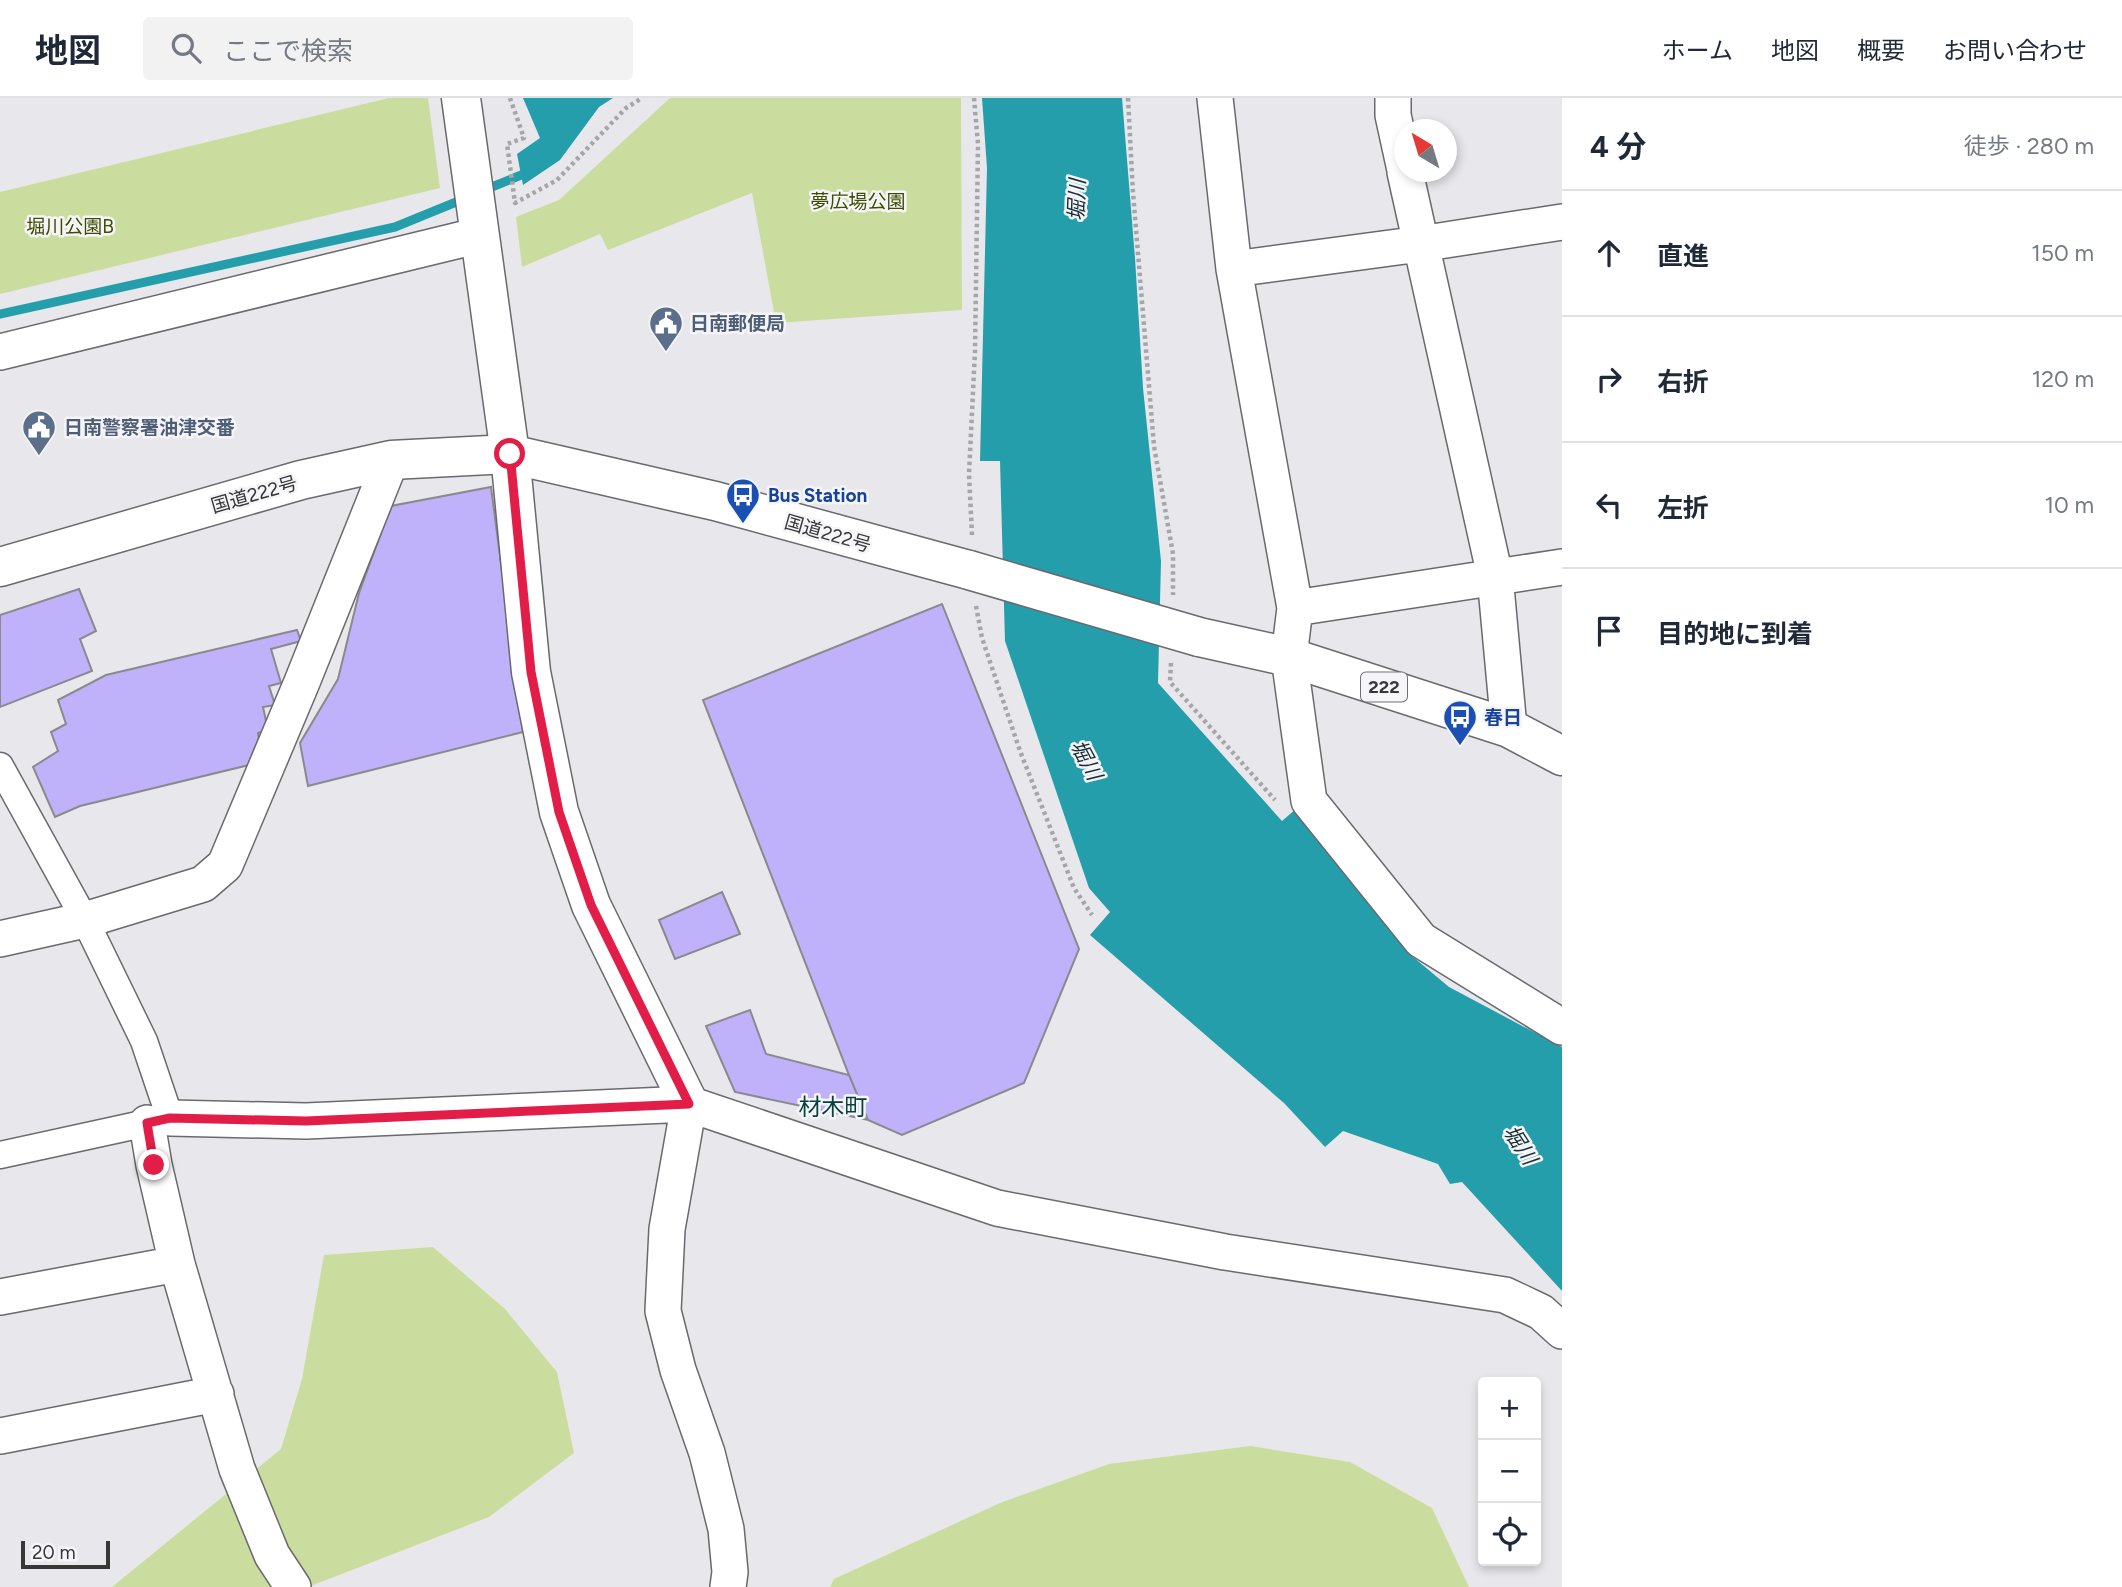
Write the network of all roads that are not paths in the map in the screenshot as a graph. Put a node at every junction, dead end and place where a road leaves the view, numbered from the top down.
1 (461, 98) edge
2 (1214, 98) edge
3 (1393, 98) edge
4 (1394, 119) edge
5 (1407, 182) edge
6 (1562, 222) edge
7 (479, 226) junction
8 (1420, 244) junction
9 (1234, 269) junction
10 (0, 352) edge
11 (510, 454) junction
12 (391, 460) junction
13 (0, 567) edge
14 (1562, 567) edge
15 (1495, 576) junction
16 (1295, 608) junction
17 (1289, 657) junction
18 (1509, 728) junction
19 (1562, 756) edge
20 (0, 766) edge
21 (85, 920) junction
22 (0, 939) edge
23 (1562, 1027) edge
24 (689, 1104) junction
25 (159, 1120) junction
26 (0, 1156) edge
27 (177, 1265) junction
28 (0, 1297) edge
29 (1562, 1331) edge
30 (216, 1394) junction
31 (0, 1436) edge
32 (293, 1587) edge
33 (728, 1587) edge

1 - 7 main road
2 - 9 street
3 - 4 street
5 - 8 street
6 - 8 street
7 - 10 street
7 - 11 main road
8 - 9 street
8 - 15 street
9 - 16 street
11 - 12 main road, 国道222号 / 222
11 - 17 main road, 国道222号 / 222, bridge
11 - 24 main road
12 - 13 main road, 国道222号 / 222
12 - 21 street
14 - 15 street
15 - 16 street
15 - 18 street
16 - 17 street
17 - 18 main road, 国道222号 / 222
17 - 23 street
18 - 19 main road, 国道222号 / 222
20 - 21 street
21 - 22 street
21 - 25 street
24 - 25 street
24 - 29 street
24 - 33 street
25 - 26 street
25 - 27 street
27 - 28 street
27 - 30 street
30 - 31 street
30 - 32 street

